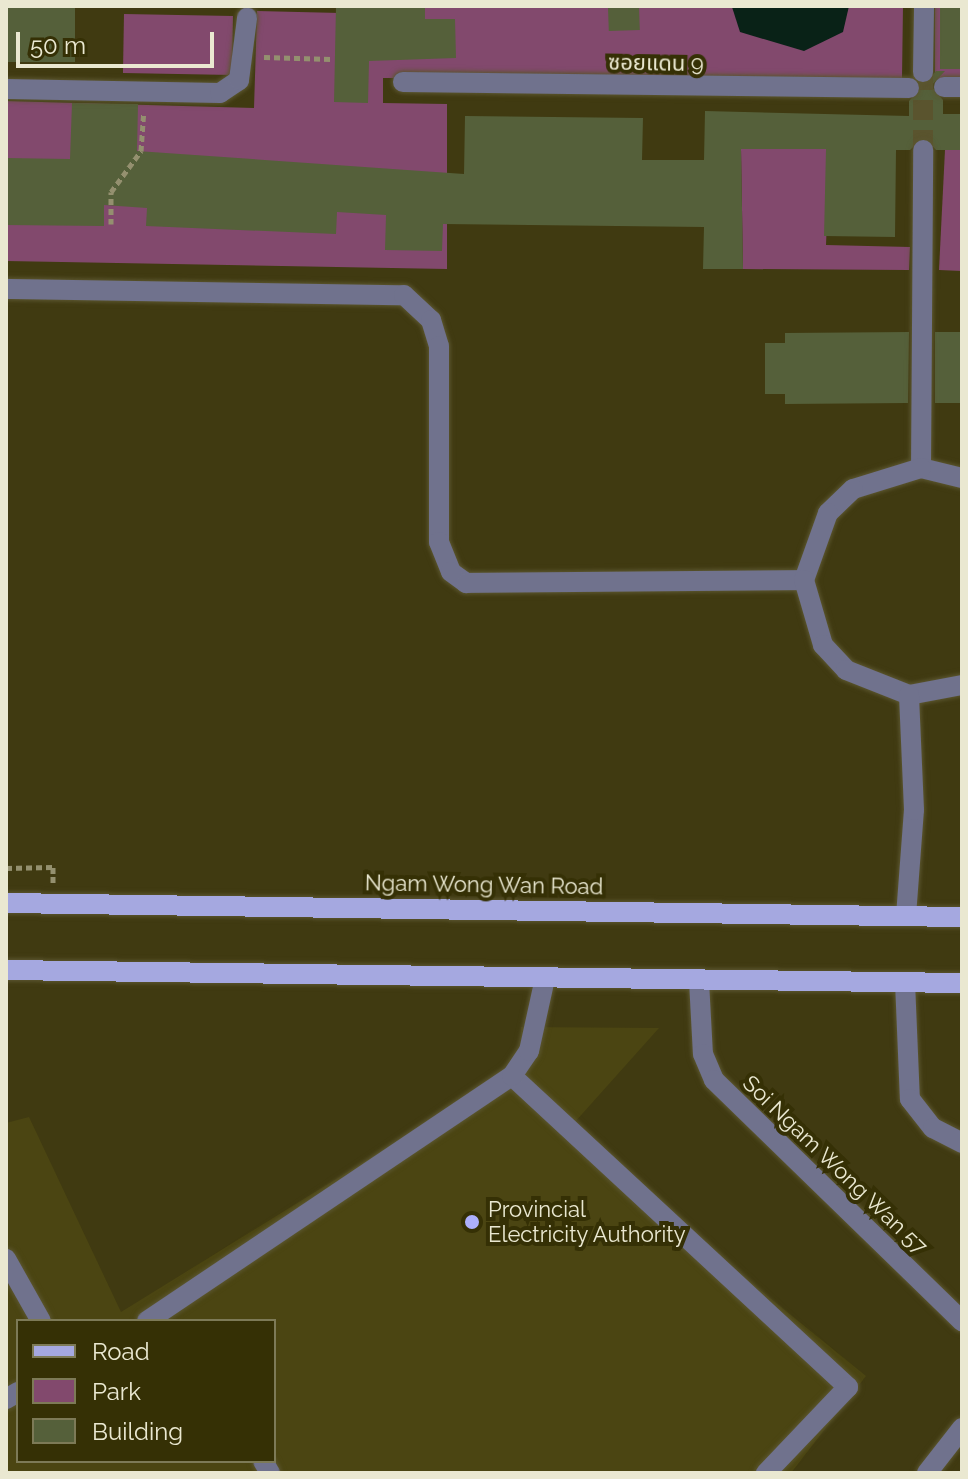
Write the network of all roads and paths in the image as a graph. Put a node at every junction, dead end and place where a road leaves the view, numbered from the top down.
1 (924, 6) edge
2 (247, 18) dead end
3 (245, 57) junction
4 (331, 59) dead end
5 (923, 72) tunnel mouth
6 (403, 82) dead end
7 (909, 88) dead end
8 (6, 89) edge
9 (146, 91) junction
10 (923, 150) tunnel mouth
11 (111, 224) dead end
12 (6, 289) edge
13 (921, 468) junction
14 (962, 478) edge
15 (804, 580) junction
16 (962, 685) edge
17 (909, 695) junction
18 (53, 867) dead end
19 (6, 868) edge
20 (6, 903) edge
21 (906, 916) junction
22 (962, 917) edge
23 (6, 970) edge
24 (545, 978) junction
25 (699, 981) junction
26 (905, 982) junction
27 (962, 983) edge
28 (512, 1076) junction
29 (962, 1143) edge
30 (6, 1259) edge
31 (175, 1314) edge
32 (40, 1319) edge
33 (155, 1319) edge
34 (962, 1321) edge
35 (962, 1428) edge
36 (766, 1473) edge
37 (927, 1473) edge

1 - 5 street
2 - 3 street
3 - 4 path
3 - 9 street
6 - 7 street, ซอยแดน 9
8 - 9 street
9 - 11 path
10 - 13 street
12 - 15 street
13 - 14 street
13 - 15 street
15 - 17 street
16 - 17 street
17 - 21 street
18 - 19 path
20 - 21 main road, Ngam Wong Wan Road
21 - 22 main road, Ngam Wong Wan Road
23 - 24 main road
24 - 25 main road
24 - 28 street
25 - 26 main road
25 - 34 street, Soi Ngam Wong Wan 57
26 - 27 main road
26 - 29 street
28 - 31 street
28 - 36 street
30 - 32 street
31 - 33 street
35 - 37 street

